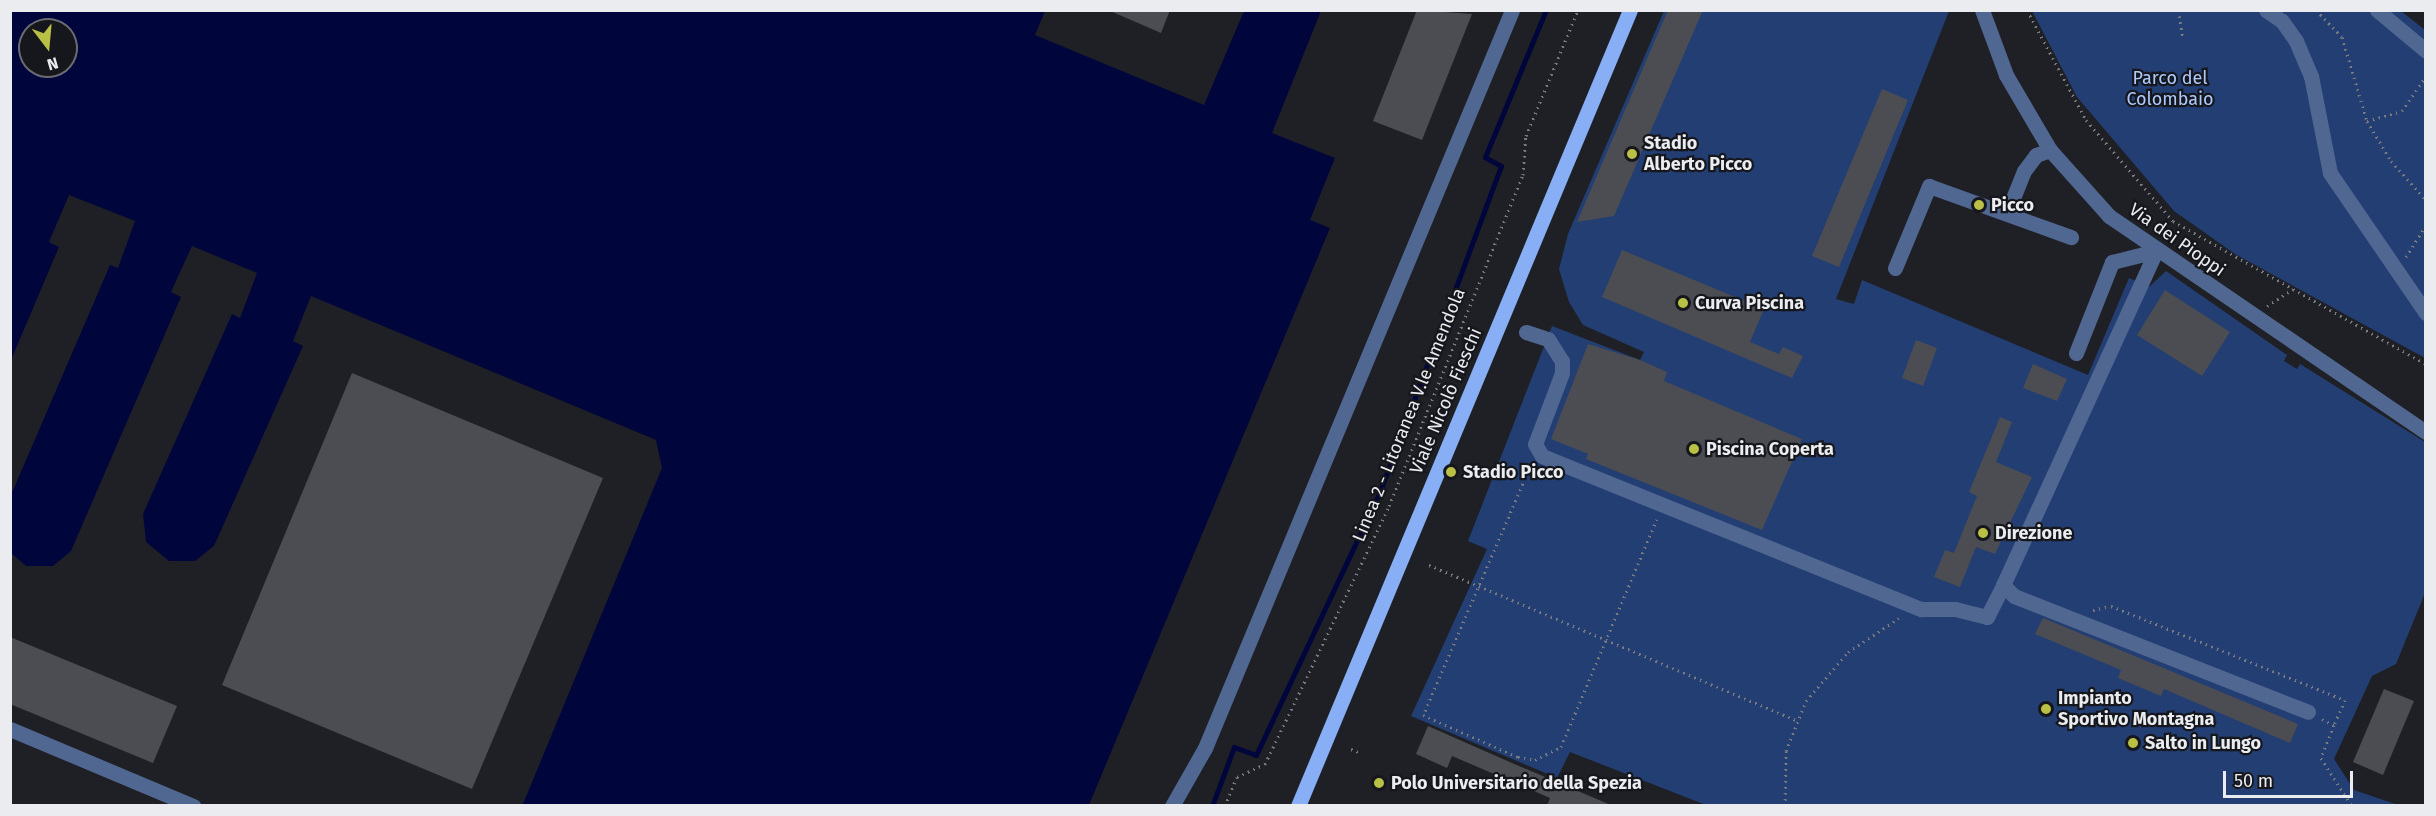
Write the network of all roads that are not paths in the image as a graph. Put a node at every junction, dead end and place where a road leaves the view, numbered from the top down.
1 (1512, 10) edge
2 (1630, 10) edge
3 (1982, 10) edge
4 (2266, 10) edge
5 (2377, 10) edge
6 (2426, 51) edge
7 (2050, 150) junction
8 (2007, 213) junction
9 (2071, 237) dead end
10 (2156, 251) junction
11 (1895, 268) dead end
12 (2426, 313) edge
13 (1526, 332) dead end
14 (2076, 353) dead end
15 (2426, 432) edge
16 (2003, 585) junction
17 (2315, 715) road end
18 (10, 729) edge
19 (193, 806) edge
20 (1172, 806) edge
21 (1298, 806) edge

1 - 20 street
2 - 21 main road, Viale Nicolò Fieschi
3 - 7 street, Via dei Pioppi
4 - 12 street
5 - 6 street
7 - 8 street
7 - 10 street, Via dei Pioppi
8 - 9 street
8 - 11 street
10 - 14 street
10 - 15 street, Via dei Pioppi
10 - 16 street
13 - 16 street
16 - 17 street
18 - 19 street

